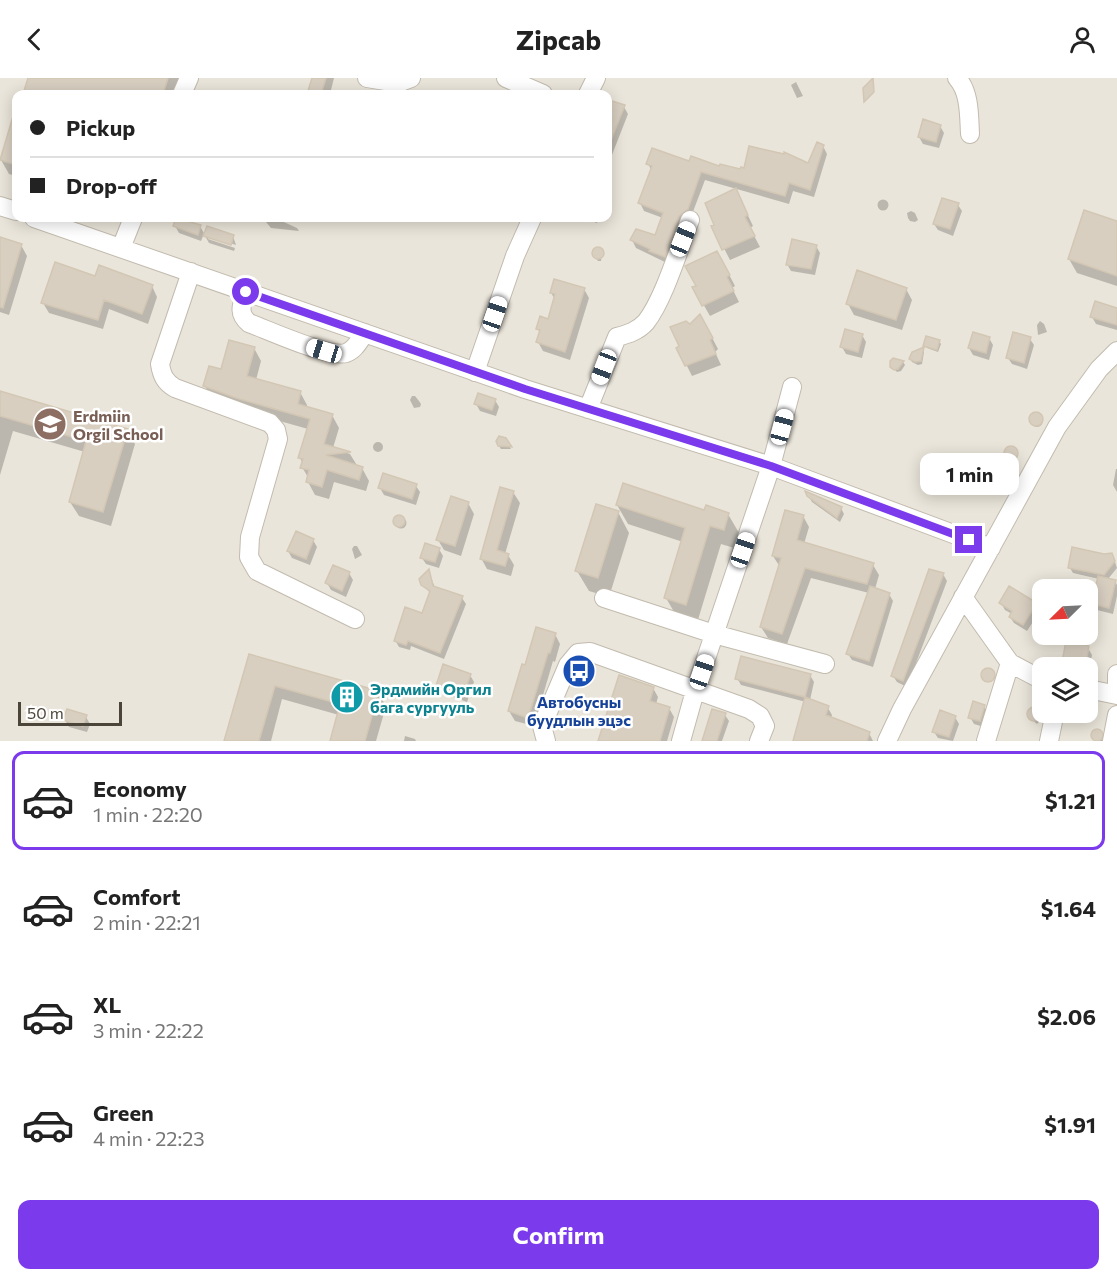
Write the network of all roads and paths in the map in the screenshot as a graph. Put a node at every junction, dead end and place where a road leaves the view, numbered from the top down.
1 (367, 78) edge
2 (411, 78) edge
3 (957, 78) edge
4 (970, 134) dead end
5 (690, 220) dead end
6 (46, 222) edge
7 (131, 222) edge
8 (530, 222) edge
9 (121, 248) junction
10 (191, 273) junction
11 (246, 292) junction
12 (364, 333) junction
13 (1117, 351) edge
14 (475, 372) junction
15 (792, 387) dead end
16 (588, 409) junction
17 (771, 466) junction
18 (991, 548) junction
19 (963, 597) junction
20 (604, 598) dead end
21 (355, 619) dead end
22 (714, 634) junction
23 (1010, 663) junction
24 (825, 664) dead end
25 (1117, 674) edge
26 (1032, 675) edge
27 (1117, 684) edge
28 (695, 691) junction
29 (1098, 691) edge
30 (1117, 695) edge
31 (1117, 715) edge
32 (1053, 723) edge
33 (546, 741) edge
34 (681, 741) edge
35 (759, 741) edge
36 (887, 741) edge
37 (986, 741) edge
38 (1049, 741) edge
39 (1112, 741) edge

1 - 2 street
3 - 4 street
5 - 16 street
6 - 9 street
7 - 9 street
8 - 14 street
9 - 10 street
10 - 11 street
10 - 21 street
11 - 12 street
11 - 12 street
12 - 14 street
13 - 18 street
14 - 16 street
15 - 17 street
16 - 17 street
17 - 18 street
17 - 22 street
18 - 19 street
19 - 23 street
19 - 36 street
20 - 22 street
22 - 24 street
22 - 28 street
23 - 26 street
23 - 37 street
25 - 27 street
28 - 33 street
28 - 34 street
28 - 35 street
29 - 30 street
31 - 39 street
32 - 38 street

